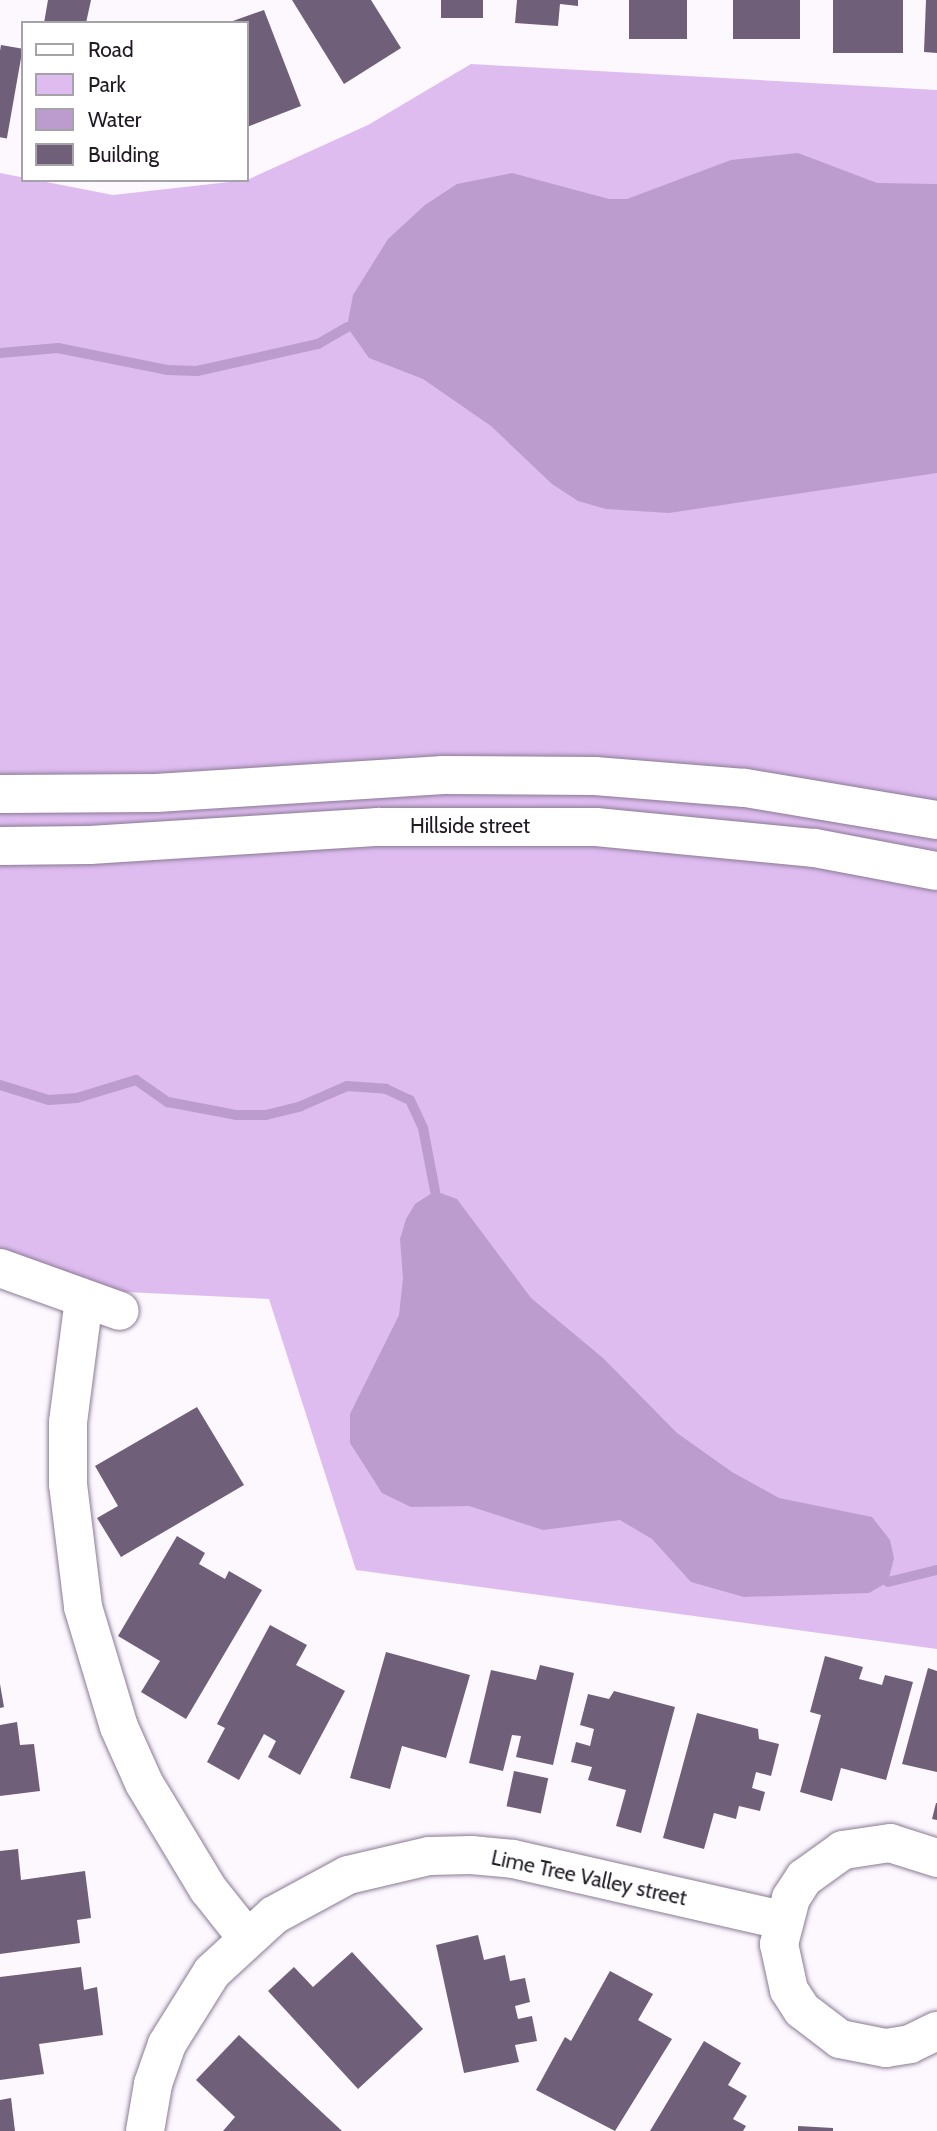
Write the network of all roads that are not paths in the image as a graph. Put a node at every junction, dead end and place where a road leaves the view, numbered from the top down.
1 (0, 794) edge
2 (937, 820) edge
3 (0, 846) edge
4 (937, 871) edge
5 (0, 1268) edge
6 (84, 1298) junction
7 (120, 1311) dead end
8 (937, 1858) edge
9 (782, 1920) junction
10 (247, 1938) junction
11 (937, 2031) edge
12 (145, 2131) edge

1 - 2 street
3 - 4 street, Hillside street
5 - 6 street
6 - 7 street
6 - 10 street
8 - 9 street
9 - 10 street, Lime Tree Valley street
9 - 11 street
10 - 12 street, Lime Tree Valley street

